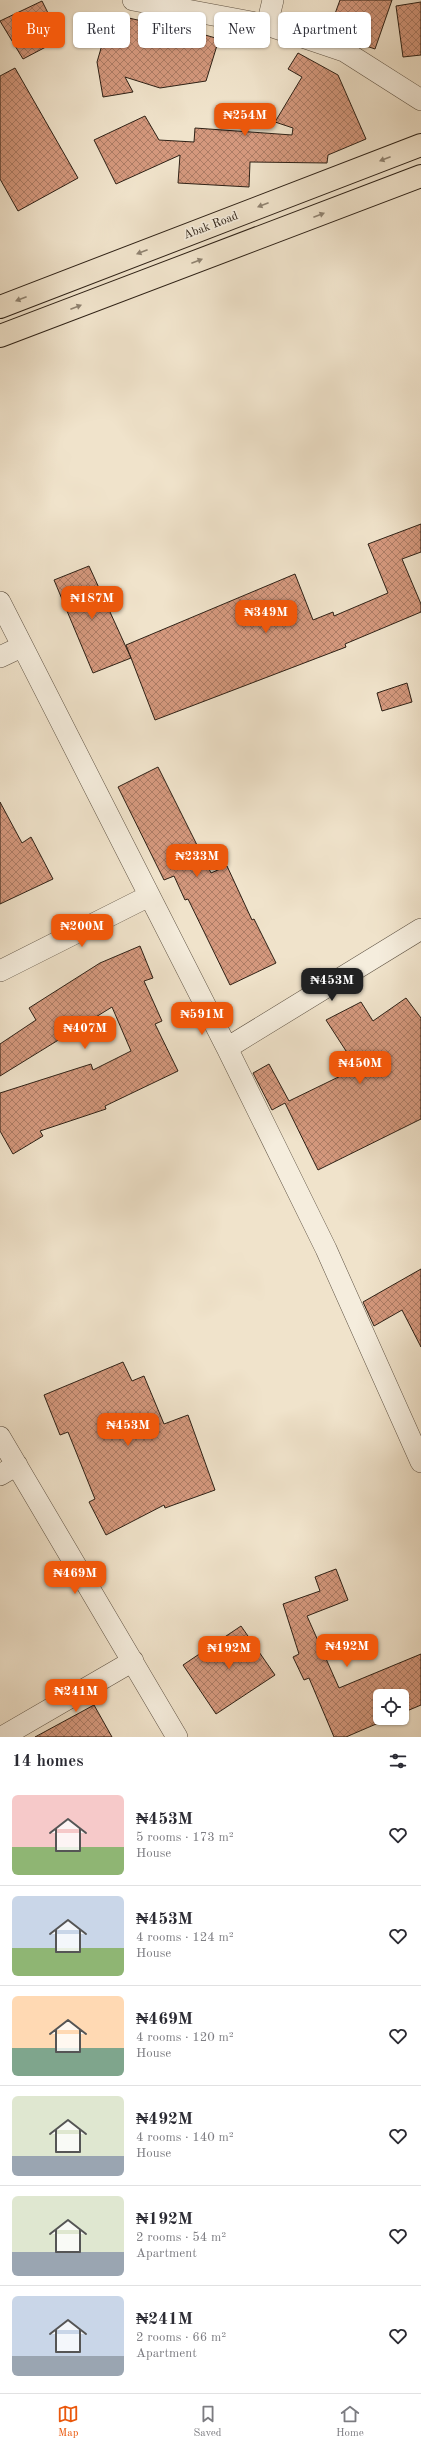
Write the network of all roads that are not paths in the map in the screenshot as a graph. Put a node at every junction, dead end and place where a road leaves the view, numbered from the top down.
1 (133, 0) edge
2 (273, 0) edge
3 (270, 12) edge
4 (214, 15) edge
5 (270, 26) edge
6 (421, 100) edge
7 (421, 145) edge
8 (421, 176) edge
9 (0, 306) edge
10 (0, 336) edge
11 (0, 602) edge
12 (21, 647) junction
13 (0, 657) edge
14 (149, 896) junction
15 (421, 929) edge
16 (0, 971) edge
17 (227, 1048) junction
18 (0, 1437) edge
19 (421, 1462) edge
20 (8, 1470) edge
21 (133, 1661) junction
22 (2, 1737) edge
23 (177, 1737) edge

1 - 4 street
2 - 3 street
5 - 6 street
7 -> 9 highway, Abak Road
10 -> 8 highway
11 - 12 street
12 - 13 street
12 - 14 street
14 - 16 street
14 - 17 street
15 - 17 street
17 - 19 street
18 - 20 street
20 - 21 street
21 - 22 street
21 - 23 street

